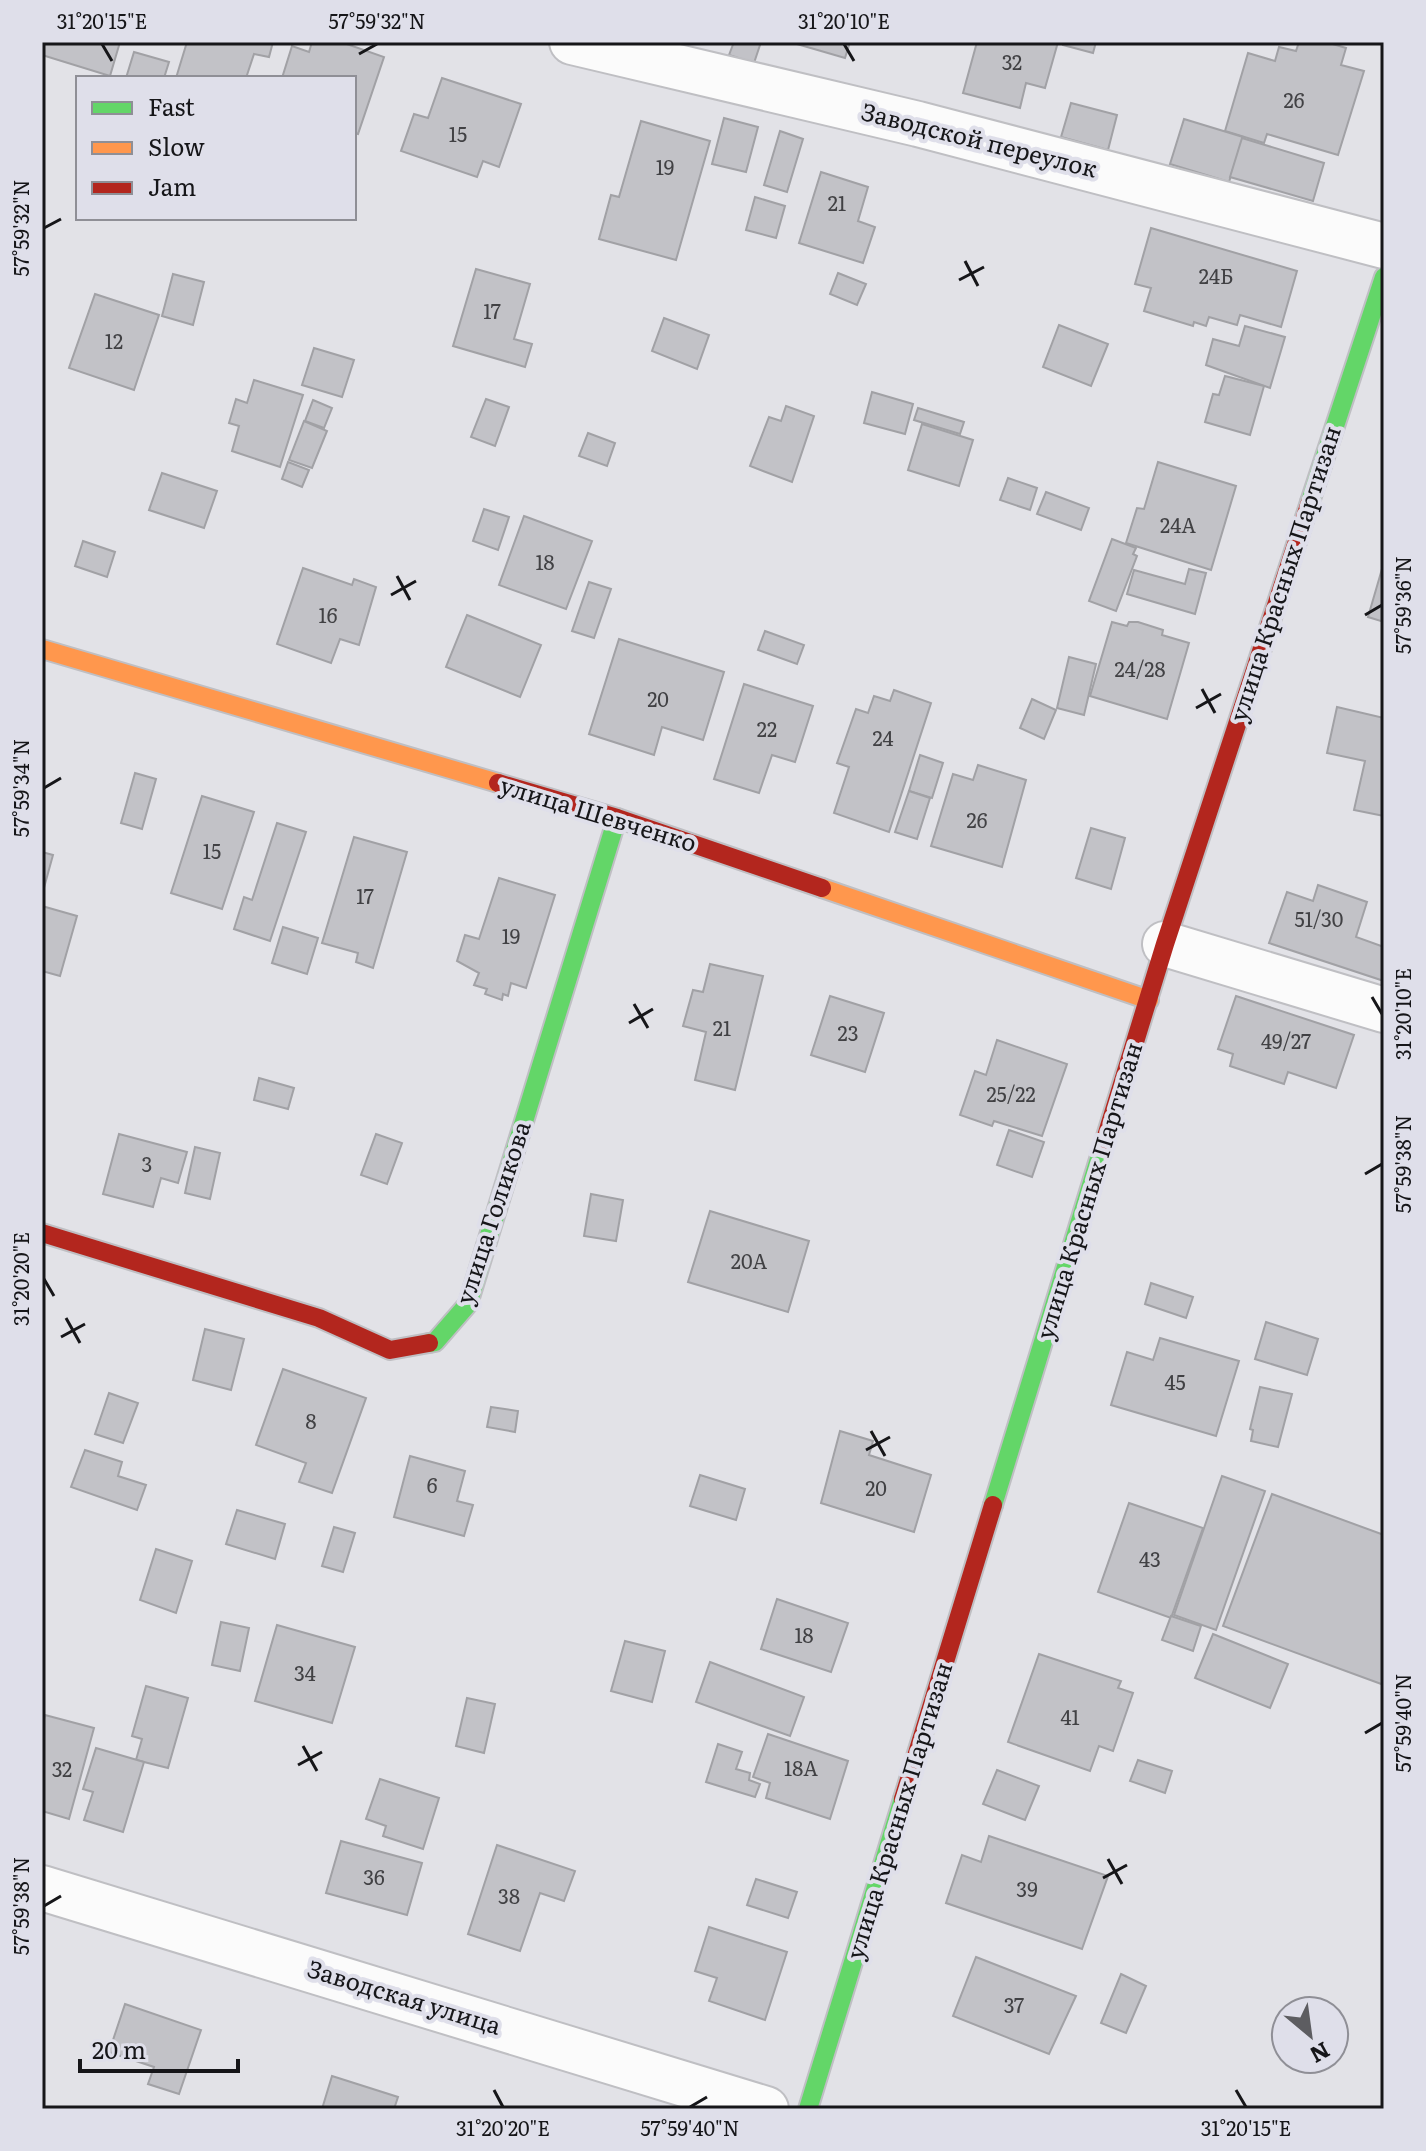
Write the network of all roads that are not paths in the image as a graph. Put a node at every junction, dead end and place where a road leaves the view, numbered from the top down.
1 (572, 42) edge
2 (1384, 246) edge
3 (1384, 277) edge
4 (42, 649) edge
5 (617, 818) junction
6 (1165, 944) junction
7 (1149, 1000) junction
8 (1384, 1010) edge
9 (42, 1233) edge
10 (42, 1888) edge
11 (766, 2109) edge
12 (808, 2109) edge

1 - 2 street, Заводской переулок
3 - 6 street, улица Красных Партизан
4 - 5 street, улица Шевченко
5 - 7 street, улица Шевченко
5 - 9 street, улица Голикова
6 - 7 street, улица Красных Партизан
6 - 8 street
7 - 12 street, улица Красных Партизан
10 - 11 street, Заводская улица

